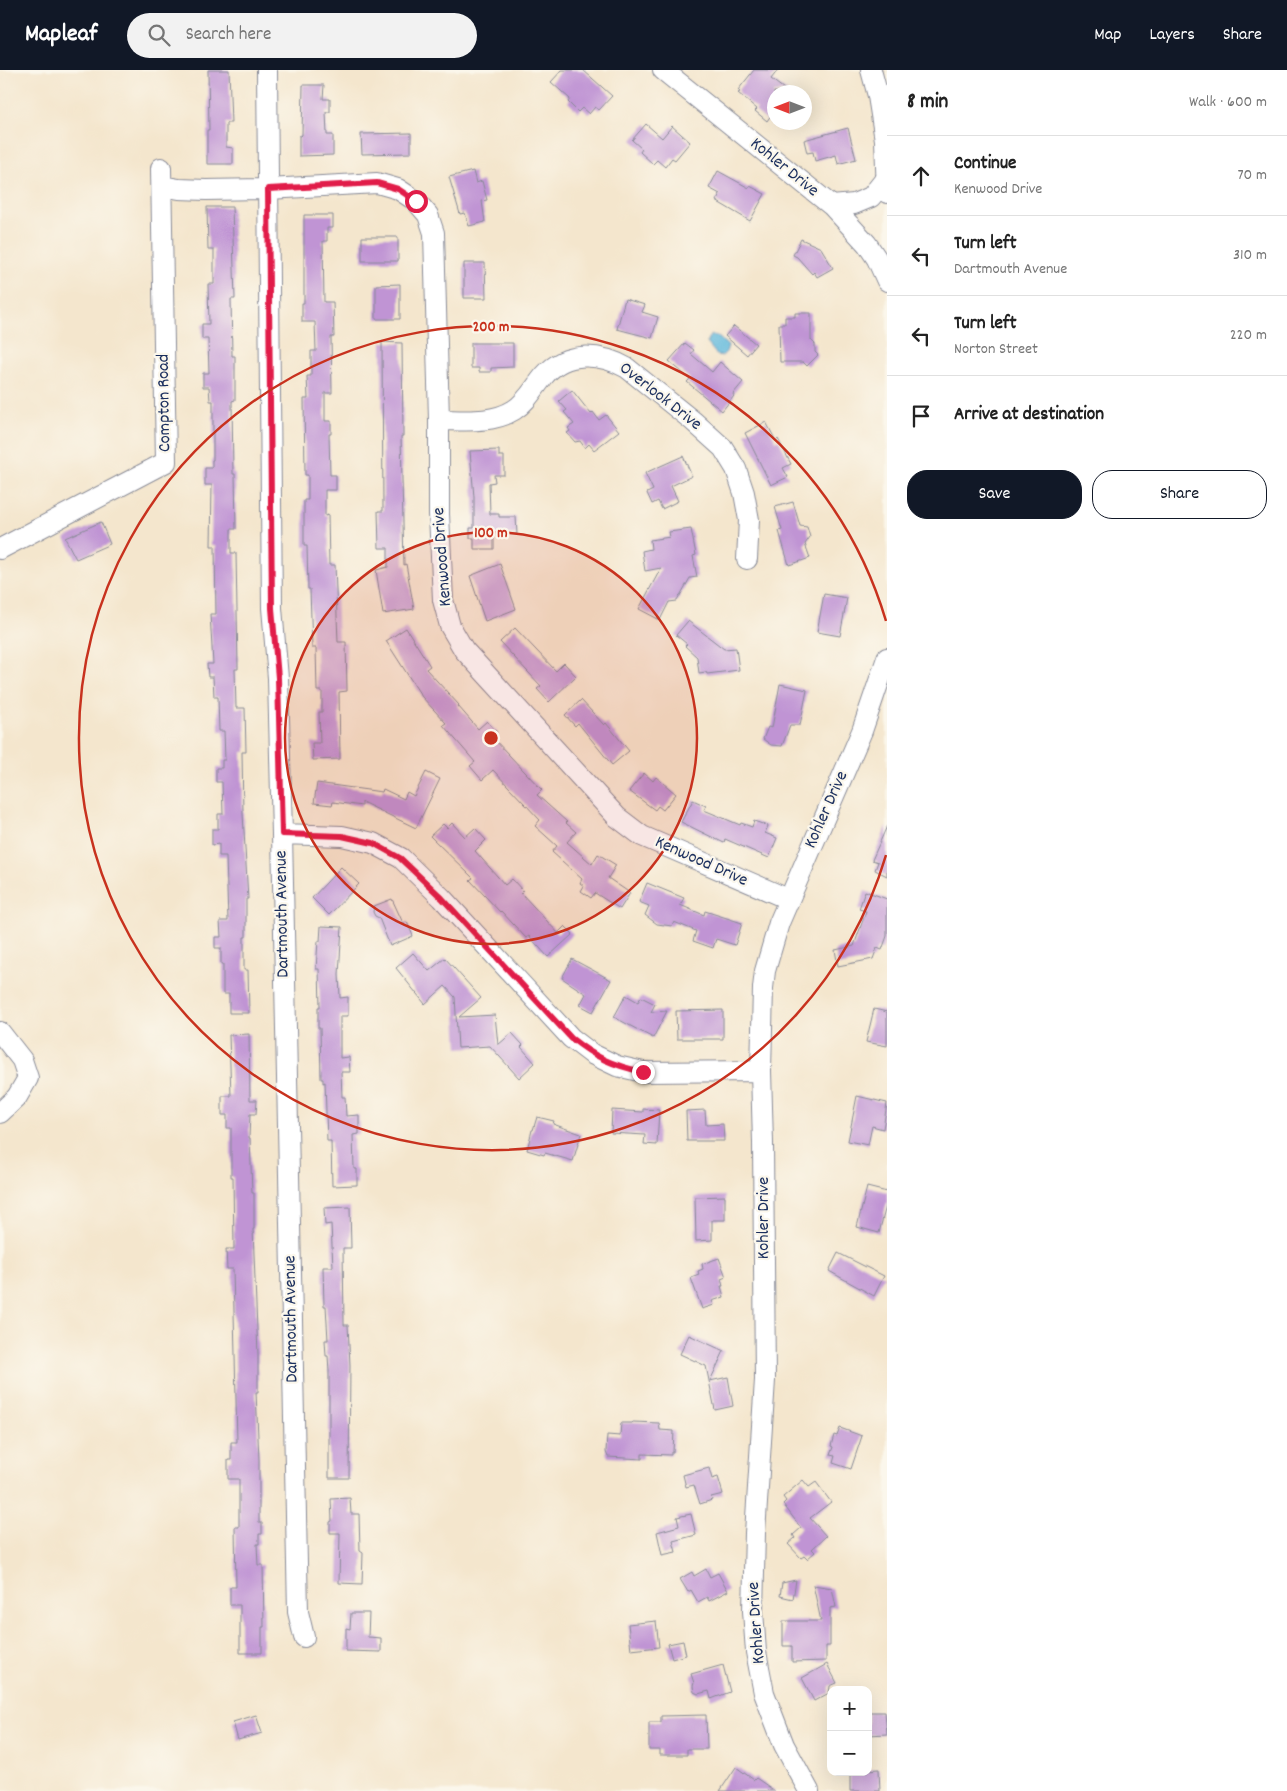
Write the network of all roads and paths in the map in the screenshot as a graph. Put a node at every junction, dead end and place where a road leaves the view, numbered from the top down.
1 (267, 70) edge
2 (663, 70) edge
3 (871, 70) edge
4 (887, 185) edge
5 (268, 189) junction
6 (832, 206) junction
7 (887, 281) edge
8 (439, 420) junction
9 (0, 549) edge
10 (747, 559) dead end
11 (887, 658) edge
12 (282, 834) junction
13 (788, 899) junction
14 (0, 1032) edge
15 (761, 1072) junction
16 (0, 1113) edge
17 (304, 1638) dead end
18 (809, 1791) edge

1 - 5 street, Dartmouth Avenue
2 - 6 street, Kohler Drive
3 - 4 street
4 - 6 street
5 - 8 street, Kenwood Drive
5 - 9 street, Compton Road
5 - 12 street, Dartmouth Avenue
6 - 7 street, Kohler Drive
8 - 10 street, Overlook Drive
8 - 13 street, Kenwood Drive
11 - 13 street, Kohler Drive
12 - 15 street
12 - 17 street, Dartmouth Avenue
13 - 15 street, Kohler Drive
14 - 16 street
15 - 18 street, Kohler Drive

